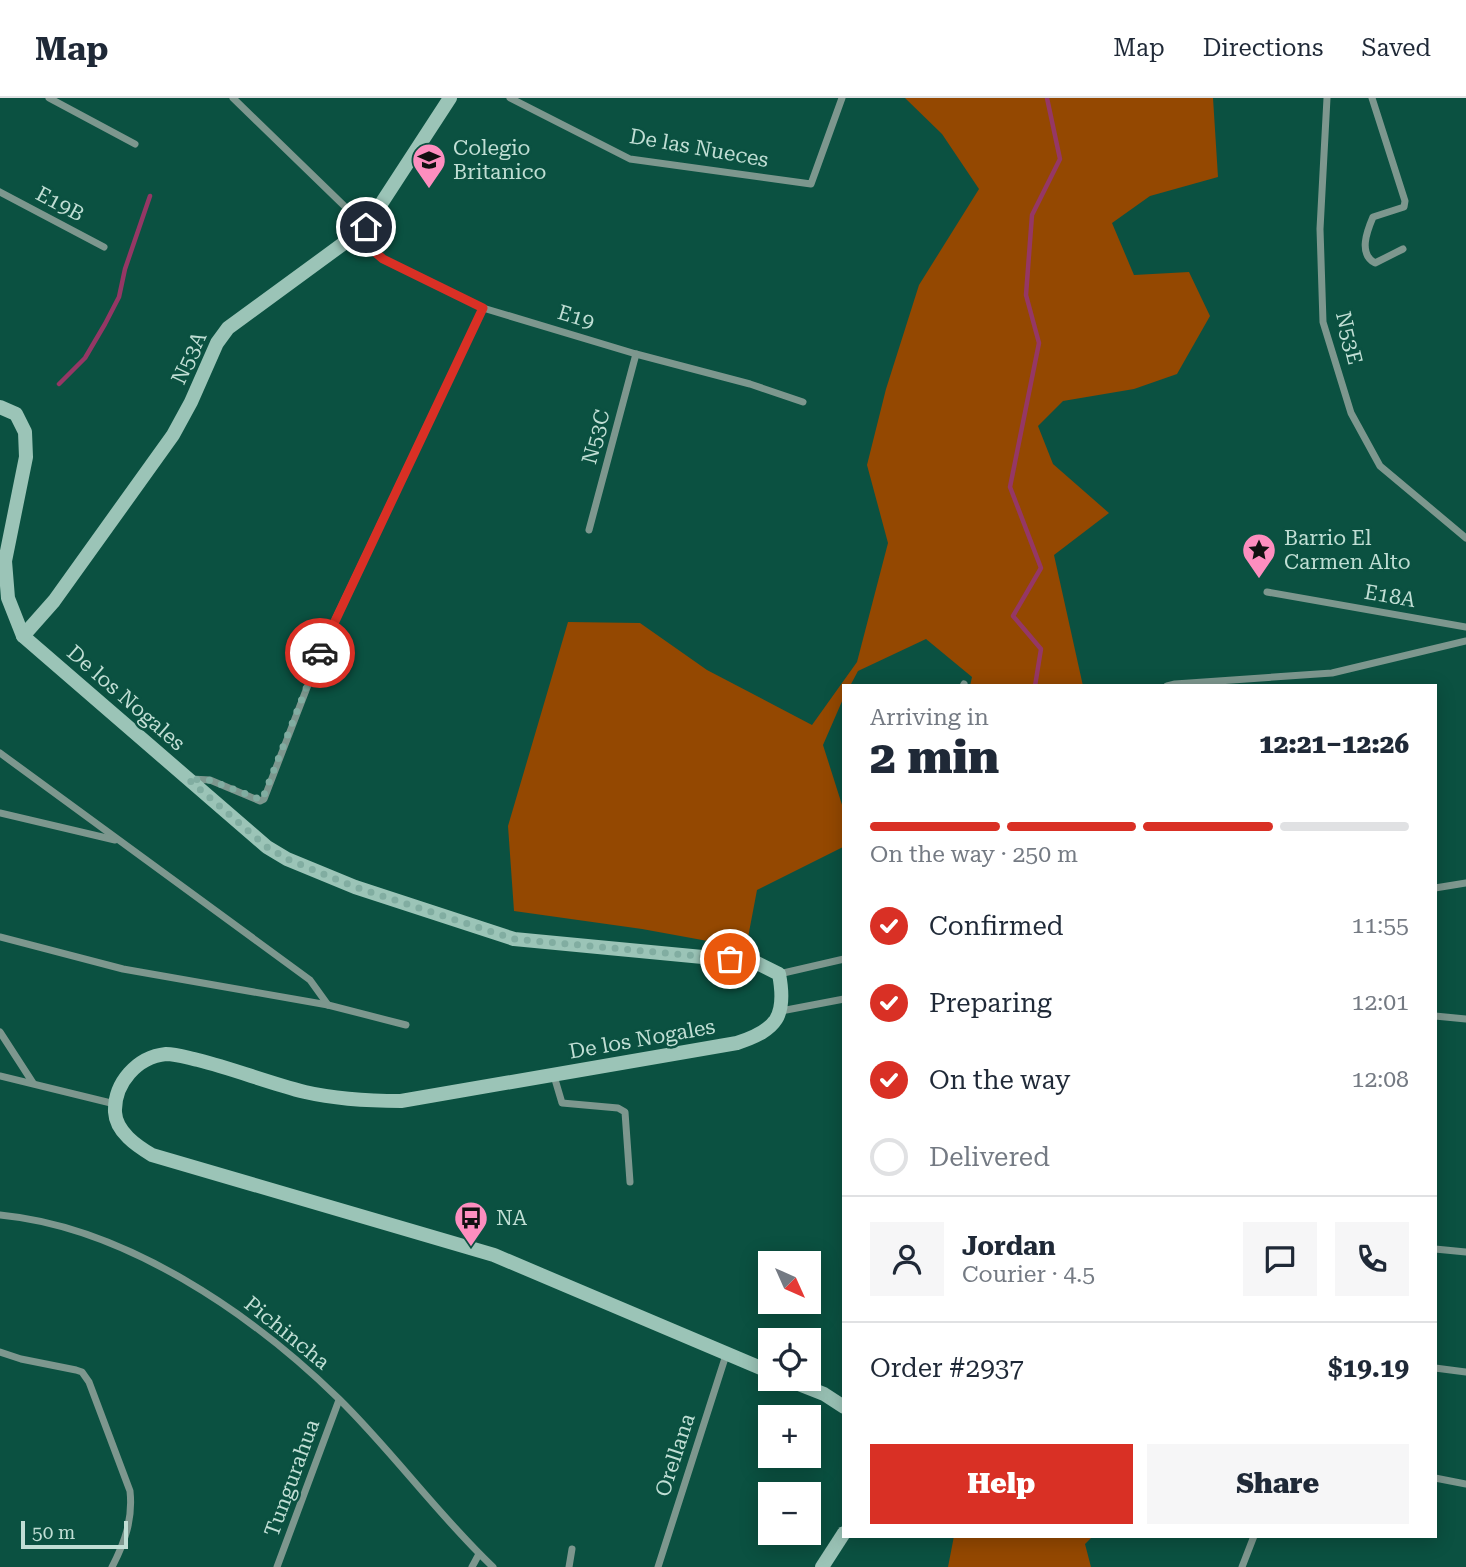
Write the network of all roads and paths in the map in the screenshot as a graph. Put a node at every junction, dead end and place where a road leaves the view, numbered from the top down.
1 (50, 98) edge
2 (233, 98) edge
3 (450, 98) edge
4 (510, 98) edge
5 (842, 98) edge
6 (1327, 98) edge
7 (1372, 98) edge
8 (135, 144) dead end
9 (0, 192) edge
10 (366, 227) junction
11 (104, 247) dead end
12 (1403, 249) dead end
13 (483, 308) junction
14 (636, 354) junction
15 (803, 402) dead end
16 (0, 407) edge
17 (589, 530) dead end
18 (1466, 538) edge
19 (1267, 592) dead end
20 (1466, 627) edge
21 (23, 636) junction
22 (1466, 640) edge
23 (1175, 684) edge
24 (0, 753) edge
25 (188, 779) junction
26 (0, 813) edge
27 (121, 842) junction
28 (1466, 883) edge
29 (1437, 888) edge
30 (0, 937) edge
31 (842, 959) edge
32 (779, 974) junction
33 (842, 999) edge
34 (328, 1005) junction
35 (780, 1011) junction
36 (1437, 1016) edge
37 (1466, 1019) edge
38 (406, 1024) dead end
39 (0, 1032) edge
40 (0, 1076) edge
41 (554, 1076) junction
42 (33, 1083) junction
43 (115, 1104) junction
44 (630, 1182) dead end
45 (0, 1215) edge
46 (1437, 1250) edge
47 (1466, 1252) edge
48 (0, 1352) edge
49 (726, 1355) junction
50 (758, 1368) edge
51 (1437, 1368) edge
52 (1466, 1372) edge
53 (816, 1391) edge
54 (339, 1399) junction
55 (842, 1406) edge
56 (1437, 1478) edge
57 (1466, 1484) edge
58 (842, 1536) edge
59 (1253, 1538) edge
60 (572, 1549) dead end
61 (479, 1554) junction
62 (112, 1567) edge
63 (277, 1567) edge
64 (472, 1567) edge
65 (493, 1567) edge
66 (569, 1567) edge
67 (658, 1567) edge
68 (822, 1567) edge
69 (1242, 1567) edge

1 - 8 street
2 - 10 street
3 - 10 street, N53A
4 - 5 street, De las Nueces
6 - 18 street, N53E
7 - 12 street
9 - 11 street, E19B
10 - 13 street, E19
10 - 21 street, N53A
13 - 14 street, E19
13 - 25 street
14 - 15 street, E19
14 - 17 street, N53C
16 - 21 street, De los Nogales
19 - 20 street, E18A
21 - 25 street, De los Nogales
22 - 23 street
24 - 27 street
25 - 32 street, De los Nogales
26 - 27 street
27 - 34 street
28 - 29 street
30 - 34 street
31 - 32 street
32 - 35 street
33 - 35 street
34 - 38 street
35 - 41 street, De los Nogales
36 - 37 street
39 - 42 street
40 - 42 street
41 - 43 street, De los Nogales
41 - 44 street
42 - 43 street
43 - 49 street
45 - 54 street, Pichincha
46 - 47 street
48 - 62 street
49 - 50 street
49 - 67 street, Orellana
51 - 52 street
53 - 55 street
54 - 61 street, Pichincha
54 - 63 street, Tungurahua
56 - 57 street
58 - 68 street
59 - 69 street
60 - 66 street
61 - 64 street
61 - 65 street, Pichincha

